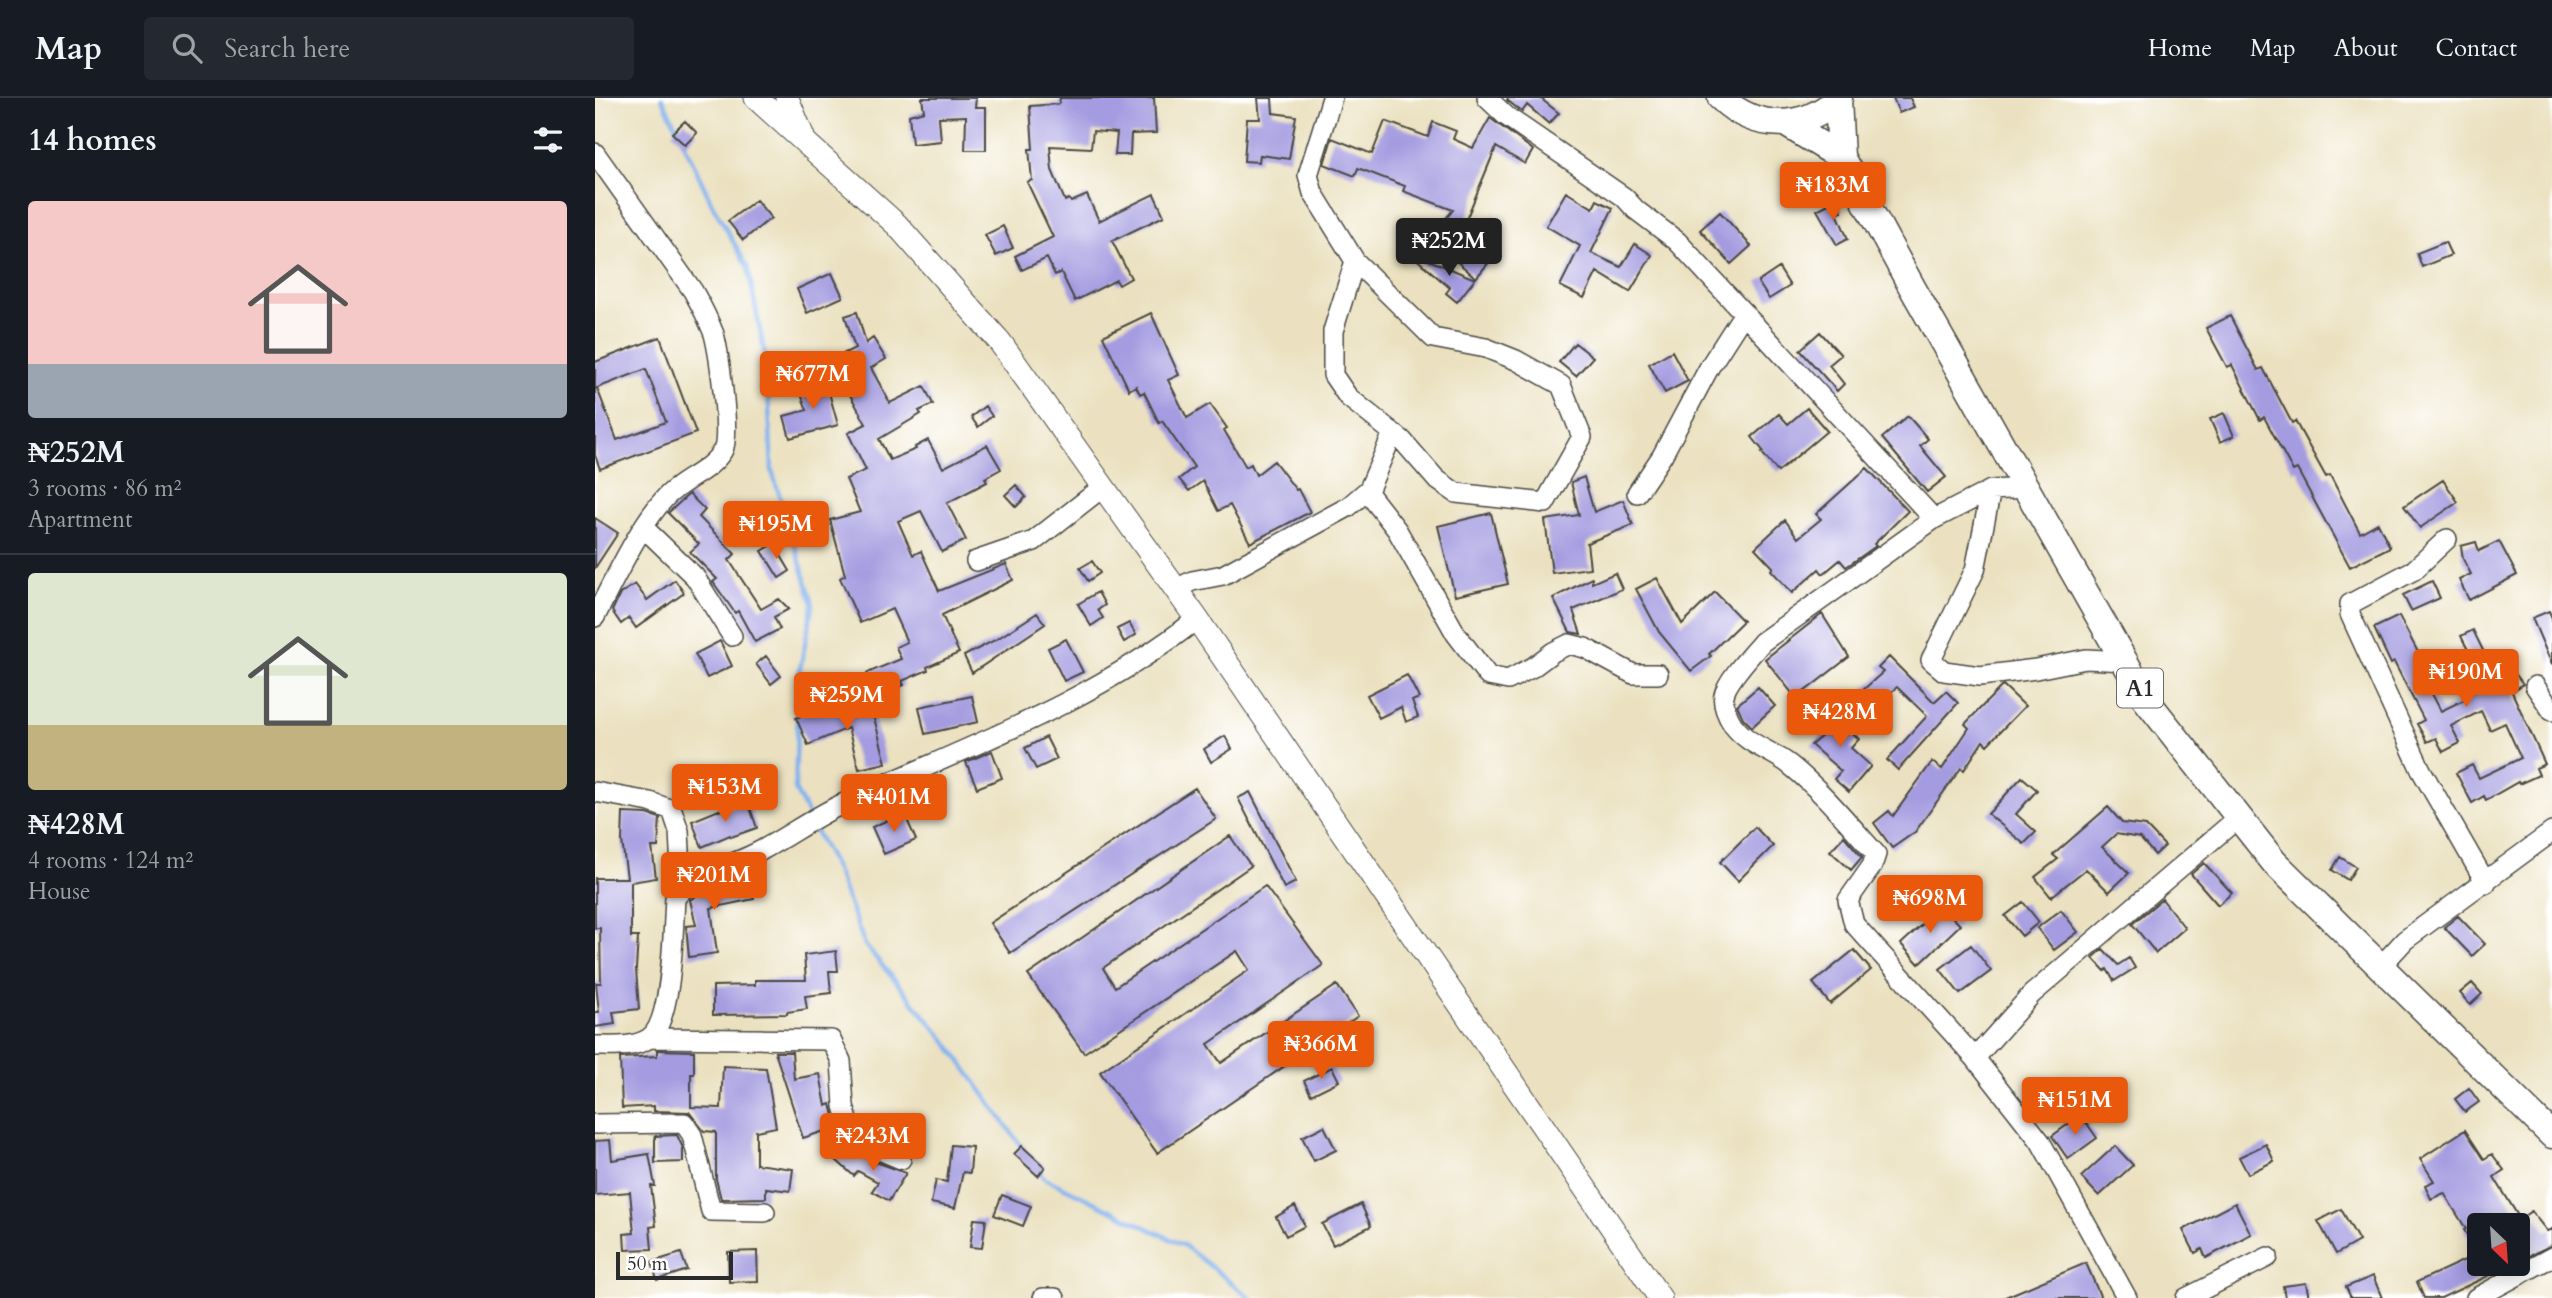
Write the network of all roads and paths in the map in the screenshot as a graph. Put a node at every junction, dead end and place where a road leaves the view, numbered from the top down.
1 (756, 98) edge
2 (787, 98) edge
3 (1332, 98) edge
4 (1487, 98) edge
5 (1721, 98) edge
6 (1838, 99) edge
7 (1786, 123) junction
8 (808, 147) junction
9 (595, 153) edge
10 (1841, 157) junction
11 (1355, 261) junction
12 (1744, 313) junction
13 (1393, 433) junction
14 (1103, 487) junction
15 (2026, 488) junction
16 (1369, 489) junction
17 (1991, 490) junction
18 (1637, 493) dead end
19 (1934, 519) junction
20 (644, 528) junction
21 (2447, 539) dead end
22 (976, 561) dead end
23 (1176, 589) junction
24 (595, 617) edge
25 (1197, 619) junction
26 (732, 636) dead end
27 (2125, 661) junction
28 (1658, 674) dead end
29 (2535, 686) dead end
30 (2552, 711) edge
31 (595, 792) edge
32 (2239, 817) junction
33 (2552, 832) edge
34 (2486, 883) junction
35 (682, 889) junction
36 (2380, 967) junction
37 (651, 1038) junction
38 (595, 1046) edge
39 (1975, 1058) junction
40 (595, 1124) edge
41 (2552, 1135) edge
42 (901, 1158) dead end
43 (765, 1212) dead end
44 (2268, 1256) dead end
45 (2552, 1257) edge
46 (1043, 1298) edge
47 (1055, 1298) edge
48 (1660, 1298) edge
49 (2127, 1298) edge
50 (2186, 1298) edge
51 (2476, 1298) edge

1 - 8 main road
2 - 8 main road
3 - 11 street
4 - 12 street
5 - 7 highway
6 - 7 highway
6 - 10 highway, A1
7 - 10 highway, A1
8 - 14 main road
9 - 20 street
10 - 15 highway, A1
11 - 13 street
11 - 13 street
12 - 18 street
12 - 19 street
13 - 16 street
14 - 22 street
14 - 23 main road
15 - 17 street
15 - 27 highway, A1
16 - 23 street
16 - 28 street
17 - 19 street
17 - 27 street
19 - 39 street
20 - 24 street
20 - 26 street
21 - 34 street
23 - 25 main road
25 - 35 street
25 - 48 main road
27 - 32 highway, A1
29 - 30 street
31 - 35 street
32 - 36 highway, A1
32 - 39 street
33 - 34 street
34 - 36 street
35 - 37 street
36 - 41 highway, A1
37 - 38 street
37 - 42 street
39 - 49 street
40 - 43 street
44 - 50 street
45 - 51 street
46 - 47 street

